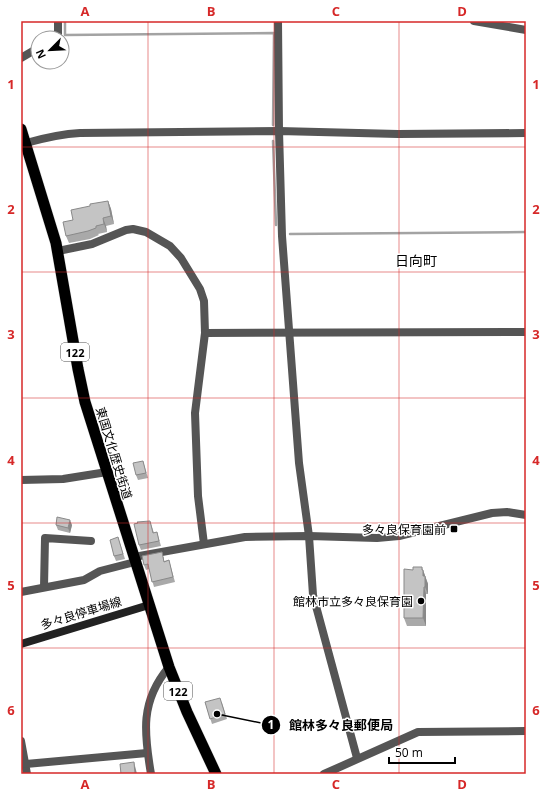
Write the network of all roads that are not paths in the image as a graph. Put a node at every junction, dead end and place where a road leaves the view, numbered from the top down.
1 (278, 21) edge
2 (474, 21) edge
3 (526, 30) edge
4 (30, 53) edge
5 (21, 58) edge
6 (21, 130) edge
7 (279, 131) junction
8 (526, 133) edge
9 (26, 143) junction
10 (58, 251) junction
11 (288, 332) junction
12 (526, 332) edge
13 (205, 333) junction
14 (106, 472) junction
15 (21, 480) edge
16 (526, 515) edge
17 (309, 536) junction
18 (91, 541) dead end
19 (204, 544) junction
20 (134, 560) junction
21 (44, 587) junction
22 (21, 592) edge
23 (149, 605) junction
24 (21, 644) edge
25 (169, 667) junction
26 (526, 731) edge
27 (21, 741) edge
28 (147, 753) junction
29 (357, 758) junction
30 (25, 769) edge
31 (151, 774) edge
32 (216, 774) edge
33 (324, 774) edge

1 - 7 street
2 - 3 street
4 - 5 street
6 - 9 highway, 東国文化歴史街道 / 122
7 - 8 street
7 - 9 street
7 - 11 street
9 - 10 highway, 東国文化歴史街道 / 122
10 - 13 street
10 - 14 highway, 東国文化歴史街道 / 122
11 - 12 street
11 - 13 street
11 - 17 street
13 - 19 street
14 - 15 street
14 - 20 highway, 東国文化歴史街道 / 122
16 - 17 street
17 - 19 street
17 - 29 street
18 - 21 street
19 - 20 street
20 - 21 street
20 - 23 highway, 東国文化歴史街道 / 122
21 - 22 street
23 - 24 main road, 多々良停車場線
23 - 25 highway, 東国文化歴史街道 / 122
25 - 28 street
25 - 32 highway, 東国文化歴史街道 / 122
26 - 29 street
27 - 30 street
28 - 30 street
28 - 31 street
29 - 33 street

